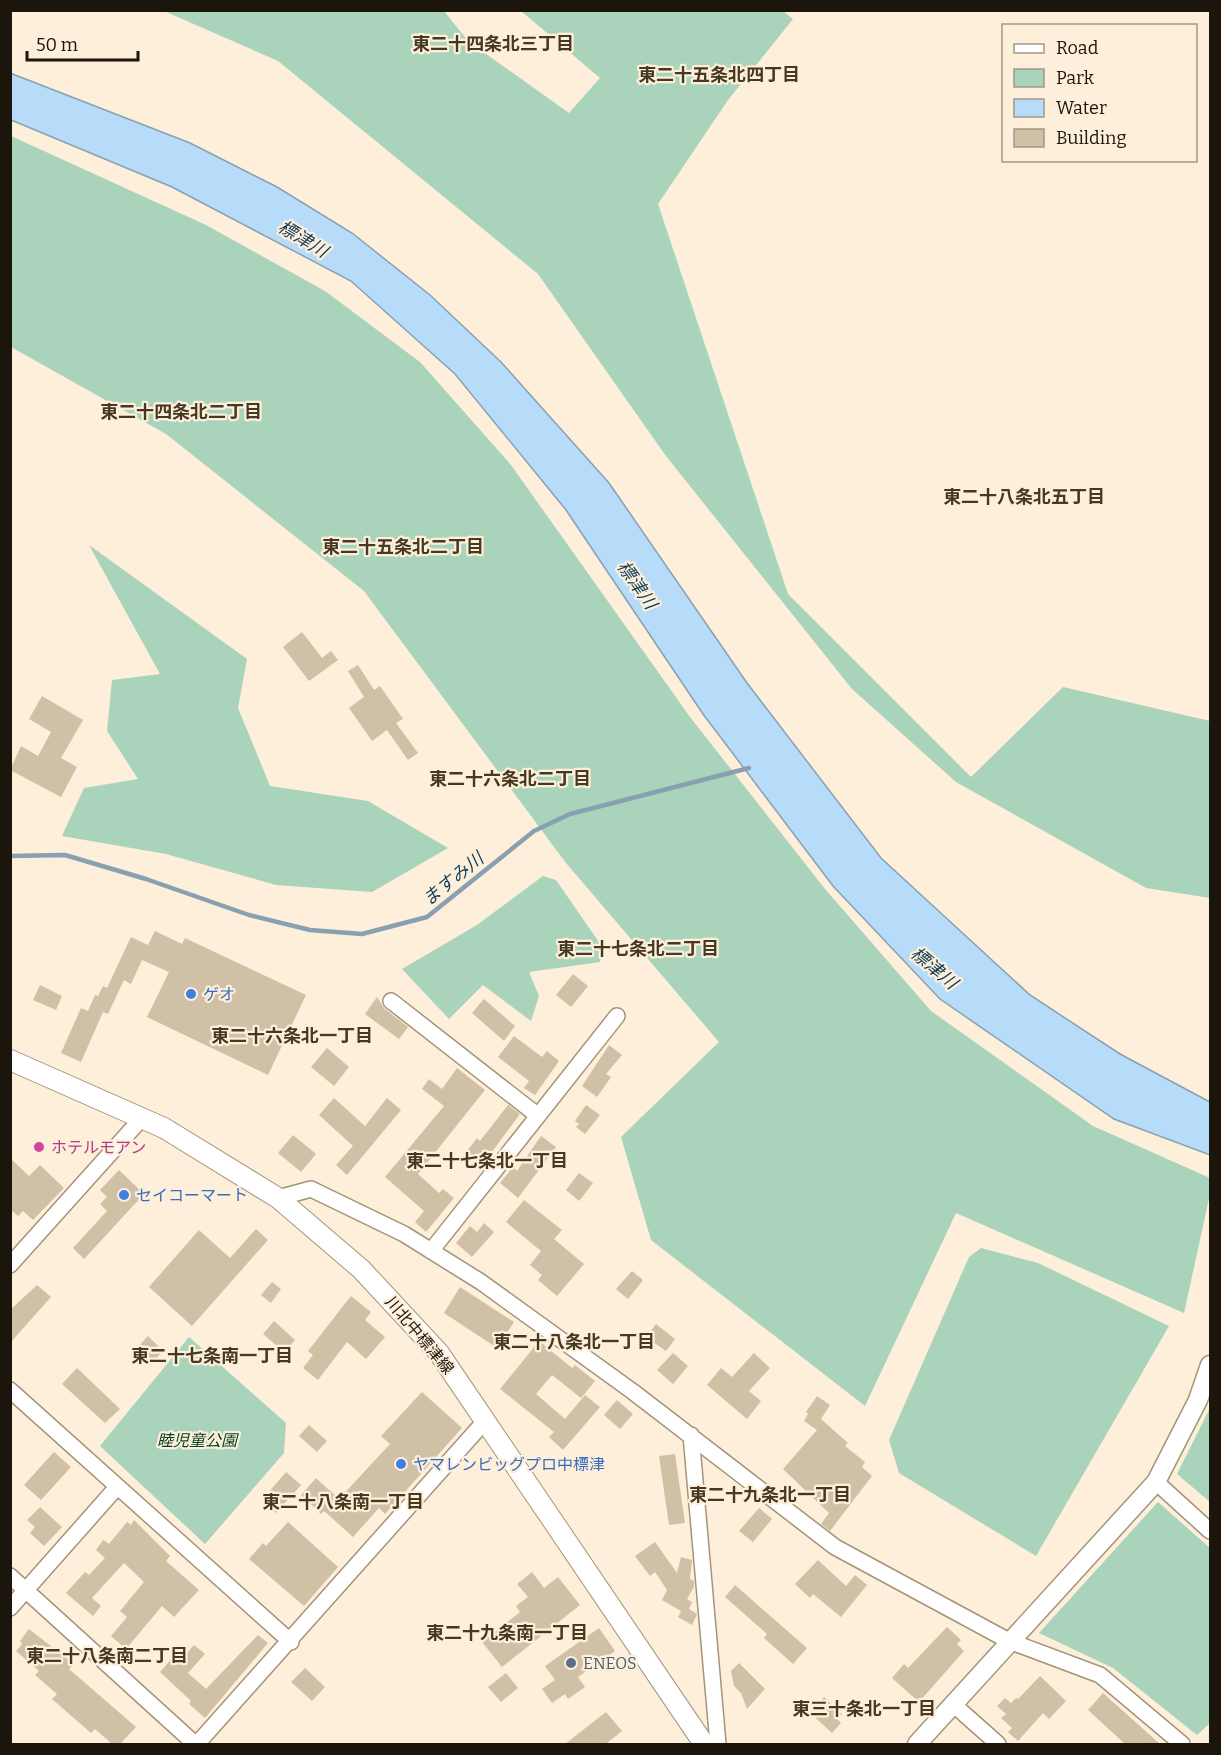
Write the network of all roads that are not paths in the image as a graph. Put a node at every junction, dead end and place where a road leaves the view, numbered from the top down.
1 (391, 1001) dead end
2 (617, 1016) dead end
3 (10, 1060) edge
4 (537, 1115) junction
5 (142, 1118) junction
6 (278, 1198) junction
7 (431, 1251) junction
8 (10, 1265) edge
9 (1210, 1365) edge
10 (10, 1390) edge
11 (485, 1421) junction
12 (690, 1435) junction
13 (1156, 1482) junction
14 (117, 1487) junction
15 (1210, 1532) edge
16 (10, 1576) edge
17 (26, 1590) junction
18 (10, 1608) edge
19 (1009, 1641) junction
20 (291, 1642) junction
21 (953, 1704) junction
22 (196, 1744) edge
23 (704, 1744) edge
24 (718, 1744) edge
25 (916, 1744) edge
26 (998, 1744) edge
27 (1182, 1744) edge

1 - 4 street
2 - 4 street
3 - 5 main road, 川北中標津線
4 - 7 street
5 - 6 main road, 川北中標津線
5 - 8 street
6 - 7 street
6 - 11 main road, 川北中標津線
7 - 12 street
9 - 13 street
10 - 14 street
11 - 20 street
11 - 23 main road, 川北中標津線
12 - 19 street
12 - 24 street
13 - 15 street
13 - 19 street
14 - 17 street
14 - 20 street
16 - 17 street
17 - 18 street
17 - 22 street
19 - 21 street
19 - 27 street
20 - 22 street
21 - 25 street
21 - 26 street

